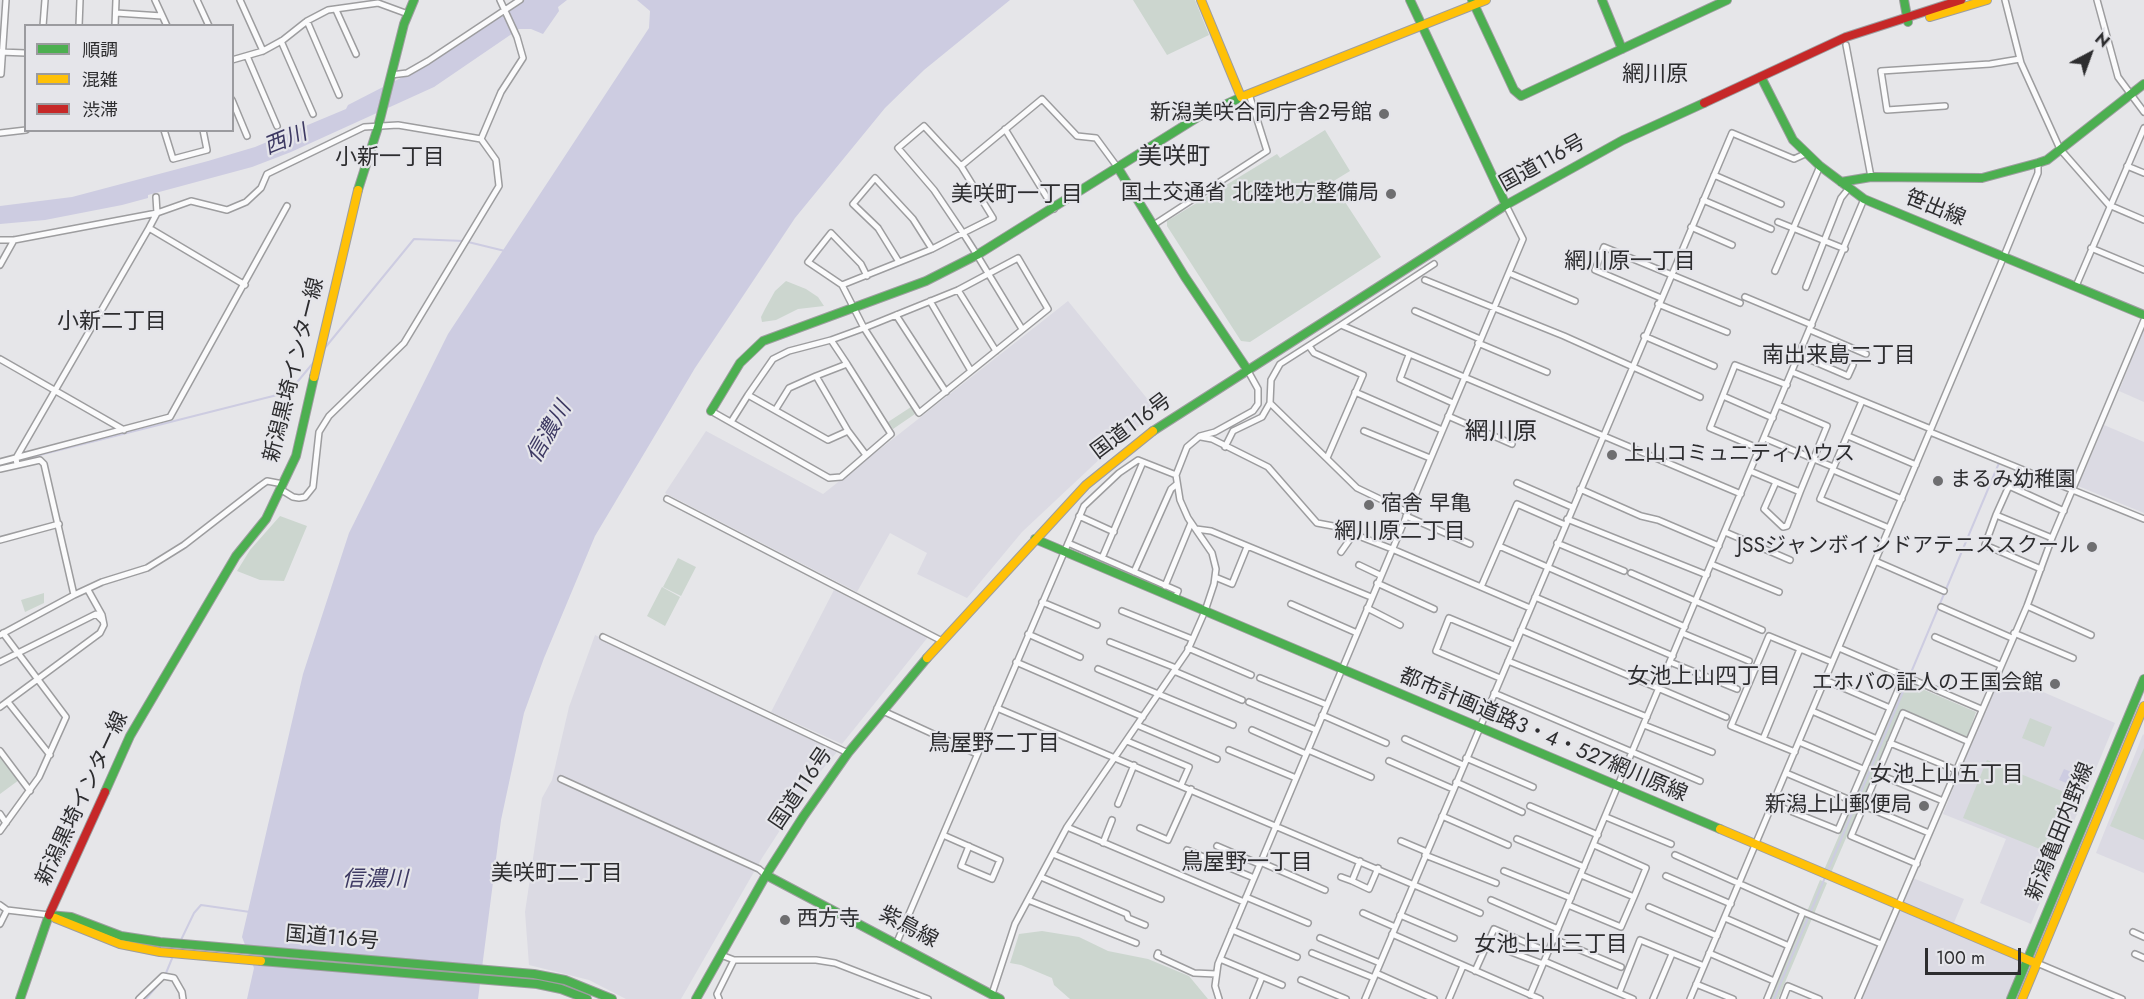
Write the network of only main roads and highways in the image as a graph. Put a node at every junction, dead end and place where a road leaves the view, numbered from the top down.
1 (414, 0) edge
2 (1201, 0) edge
3 (1410, 0) edge
4 (1486, 0) edge
5 (1602, 0) edge
6 (1727, 0) edge
7 (1904, 0) edge
8 (1961, 0) edge
9 (1987, 0) edge
10 (1716, 2) edge
11 (1473, 3) edge
12 (1908, 20) junction
13 (1422, 26) junction
14 (1622, 49) junction
15 (1761, 77) junction
16 (2144, 84) edge
17 (1245, 95) junction
18 (1118, 168) junction
19 (1841, 182) junction
20 (1506, 206) junction
21 (2144, 315) edge
22 (1247, 369) junction
23 (711, 411) road end
24 (1035, 539) junction
25 (2144, 679) edge
26 (2144, 706) edge
27 (766, 875) junction
28 (49, 915) junction
29 (2028, 960) junction
30 (2037, 963) junction
31 (992, 997) edge
32 (20, 999) edge
33 (587, 999) edge
34 (612, 999) edge
35 (696, 999) edge
36 (1000, 999) edge
37 (2012, 999) edge
38 (2022, 999) edge

1 - 28 main road, 新潟黒埼インター線
2 - 17 main road
3 - 13 main road
4 - 11 main road
5 - 14 main road
6 - 10 main road
7 - 12 main road
8 - 12 main road, 国道116号
9 - 12 main road, 国道116号
10 - 14 main road
11 - 13 main road
11 - 14 main road
12 - 15 main road, 国道116号
12 - 15 main road, 国道116号
13 - 17 main road
13 - 20 main road
15 - 19 main road, 笹出線
15 - 20 main road, 国道116号
16 - 19 main road
17 - 18 main road
18 - 22 main road
18 - 23 main road
19 - 21 main road, 笹出線
20 - 22 main road, 国道116号
22 - 24 main road, 国道116号
24 - 27 main road, 国道116号
24 - 29 main road, 都市計画道路3・4・527網川原線
25 - 29 main road, 新潟亀田内野線
26 - 30 main road, 新潟亀田内野線
27 - 31 main road, 紫鳥線
27 - 35 main road, 国道116号
28 - 32 main road
28 - 33 main road, 国道116号
28 - 34 main road, 国道116号
29 - 30 main road, 都市計画道路3・4・527網川原線
29 - 37 main road, 新潟亀田内野線
30 - 38 main road, 新潟亀田内野線
31 - 36 main road, 紫鳥線

